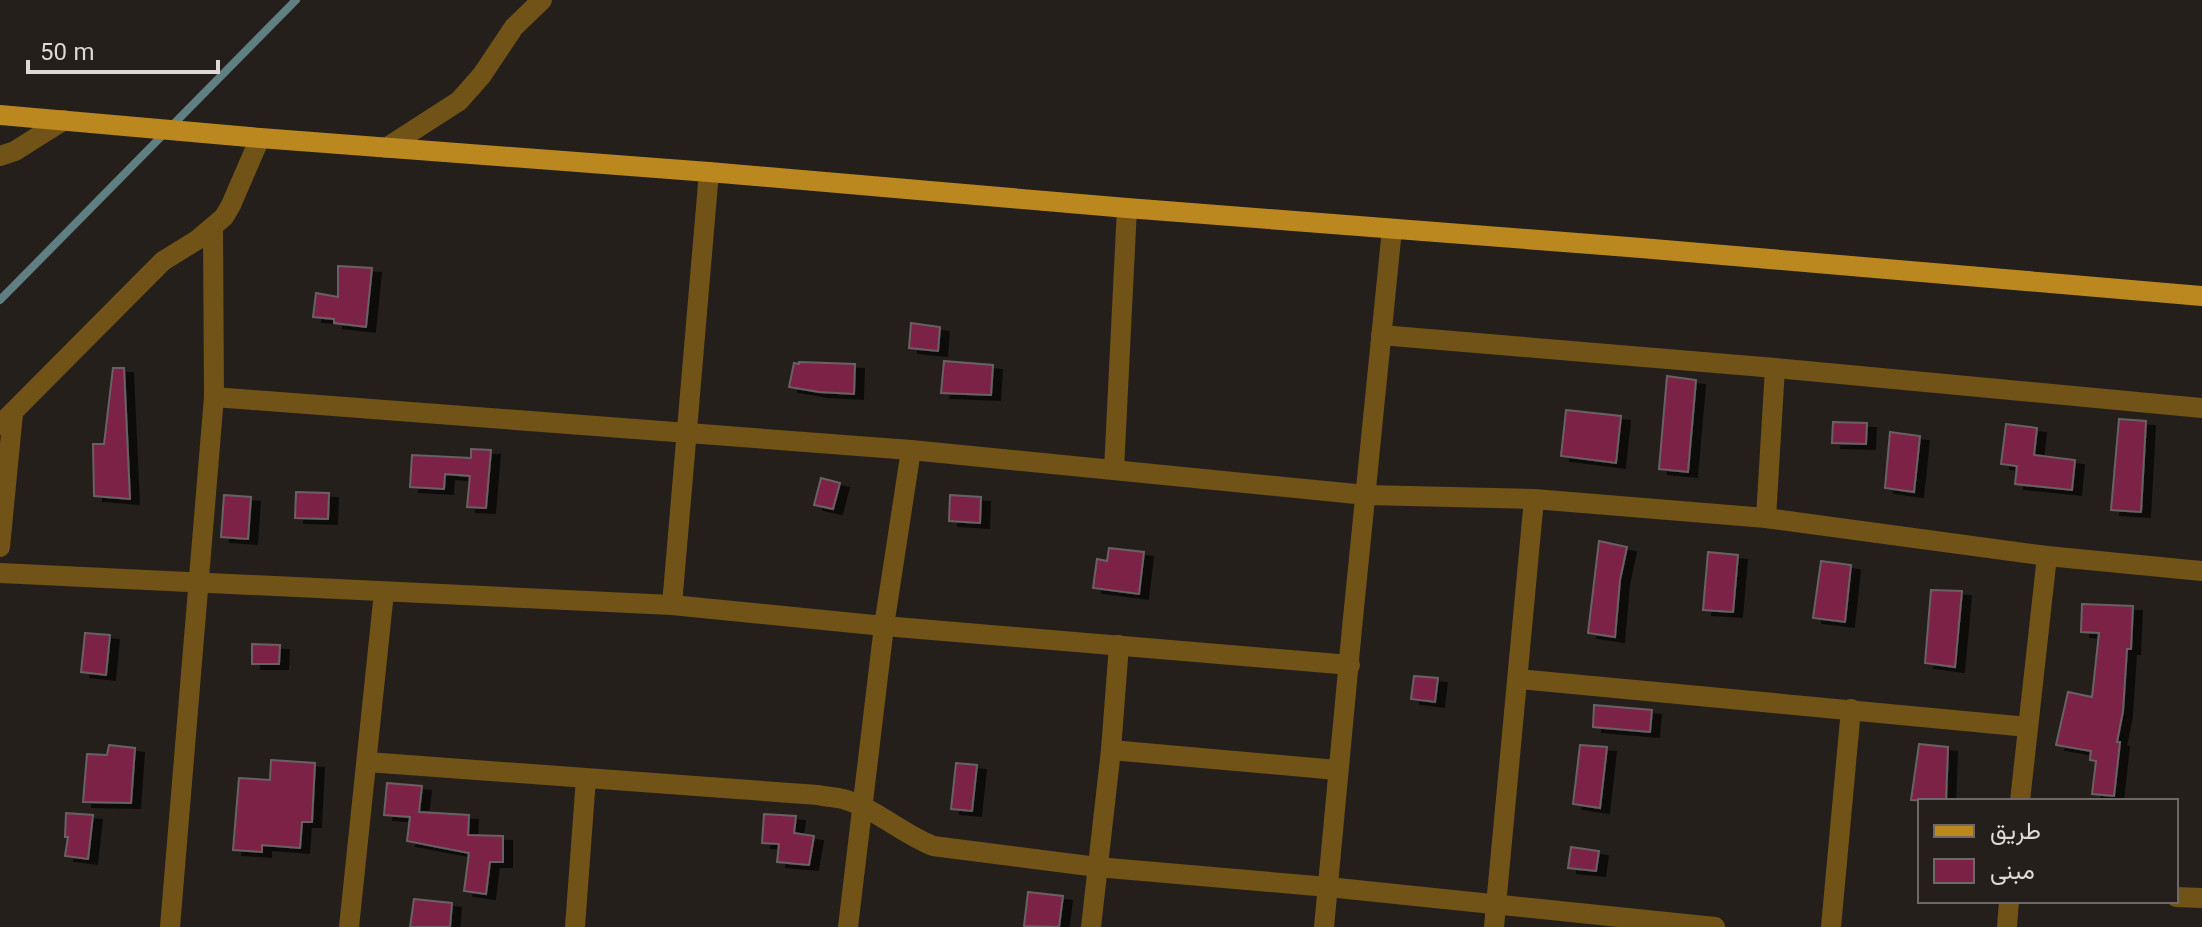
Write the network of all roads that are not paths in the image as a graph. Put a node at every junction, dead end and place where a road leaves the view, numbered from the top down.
1 (542, 0) edge
2 (0, 115) edge
3 (64, 120) junction
4 (260, 138) junction
5 (386, 148) junction
6 (0, 156) edge
7 (709, 172) junction
8 (1127, 208) junction
9 (213, 227) junction
10 (1392, 229) junction
11 (2202, 296) edge
12 (1381, 335) junction
13 (1775, 368) junction
14 (214, 397) junction
15 (2202, 408) edge
16 (6, 419) edge
17 (686, 432) junction
18 (911, 450) junction
19 (1114, 470) junction
20 (1366, 495) junction
21 (1534, 499) junction
22 (1766, 518) junction
23 (0, 547) edge
24 (2047, 556) junction
25 (2202, 571) edge
26 (0, 573) edge
27 (199, 580) junction
28 (384, 592) junction
29 (672, 605) junction
30 (884, 626) junction
31 (1119, 645) junction
32 (1350, 665) junction
33 (1519, 679) junction
34 (1851, 709) junction
35 (2028, 727) junction
36 (1111, 750) junction
37 (367, 762) junction
38 (1337, 770) junction
39 (586, 778) junction
40 (2020, 799) edge
41 (861, 807) junction
42 (1097, 867) junction
43 (1328, 887) junction
44 (2178, 897) edge
45 (2202, 898) edge
46 (2009, 903) edge
47 (1496, 906) junction
48 (170, 927) edge
49 (349, 927) edge
50 (575, 927) edge
51 (848, 927) edge
52 (1091, 927) edge
53 (1324, 927) edge
54 (1494, 927) edge
55 (1715, 927) edge
56 (1831, 927) edge
57 (2007, 927) edge

1 - 5 street
2 - 3 main road
3 - 4 main road
3 - 6 street
4 - 5 main road
4 - 9 street
5 - 7 main road
7 - 8 main road
7 - 17 street
8 - 10 main road
8 - 19 street
9 - 14 street
9 - 16 street
10 - 11 main road
10 - 12 street
12 - 13 street
12 - 20 street
13 - 15 street
13 - 22 street
14 - 17 street
14 - 27 street
16 - 23 street
17 - 18 street
17 - 29 street
18 - 19 street
18 - 30 street
19 - 20 street
20 - 21 street
20 - 32 street
21 - 22 street
21 - 33 street
22 - 24 street
24 - 25 street
24 - 35 street
26 - 27 street
27 - 28 street
27 - 48 street
28 - 29 street
28 - 37 street
29 - 30 street
30 - 31 street
30 - 41 street
31 - 32 street
31 - 36 street
32 - 38 street
33 - 34 street
33 - 47 street
34 - 35 street
34 - 56 street
35 - 40 street
36 - 38 street
36 - 42 street
37 - 39 street
37 - 49 street
38 - 43 street
39 - 41 street
39 - 50 street
41 - 42 street
41 - 51 street
42 - 43 street
42 - 52 street
43 - 47 street
43 - 53 street
44 - 45 street
46 - 57 street
47 - 54 street
47 - 55 street

